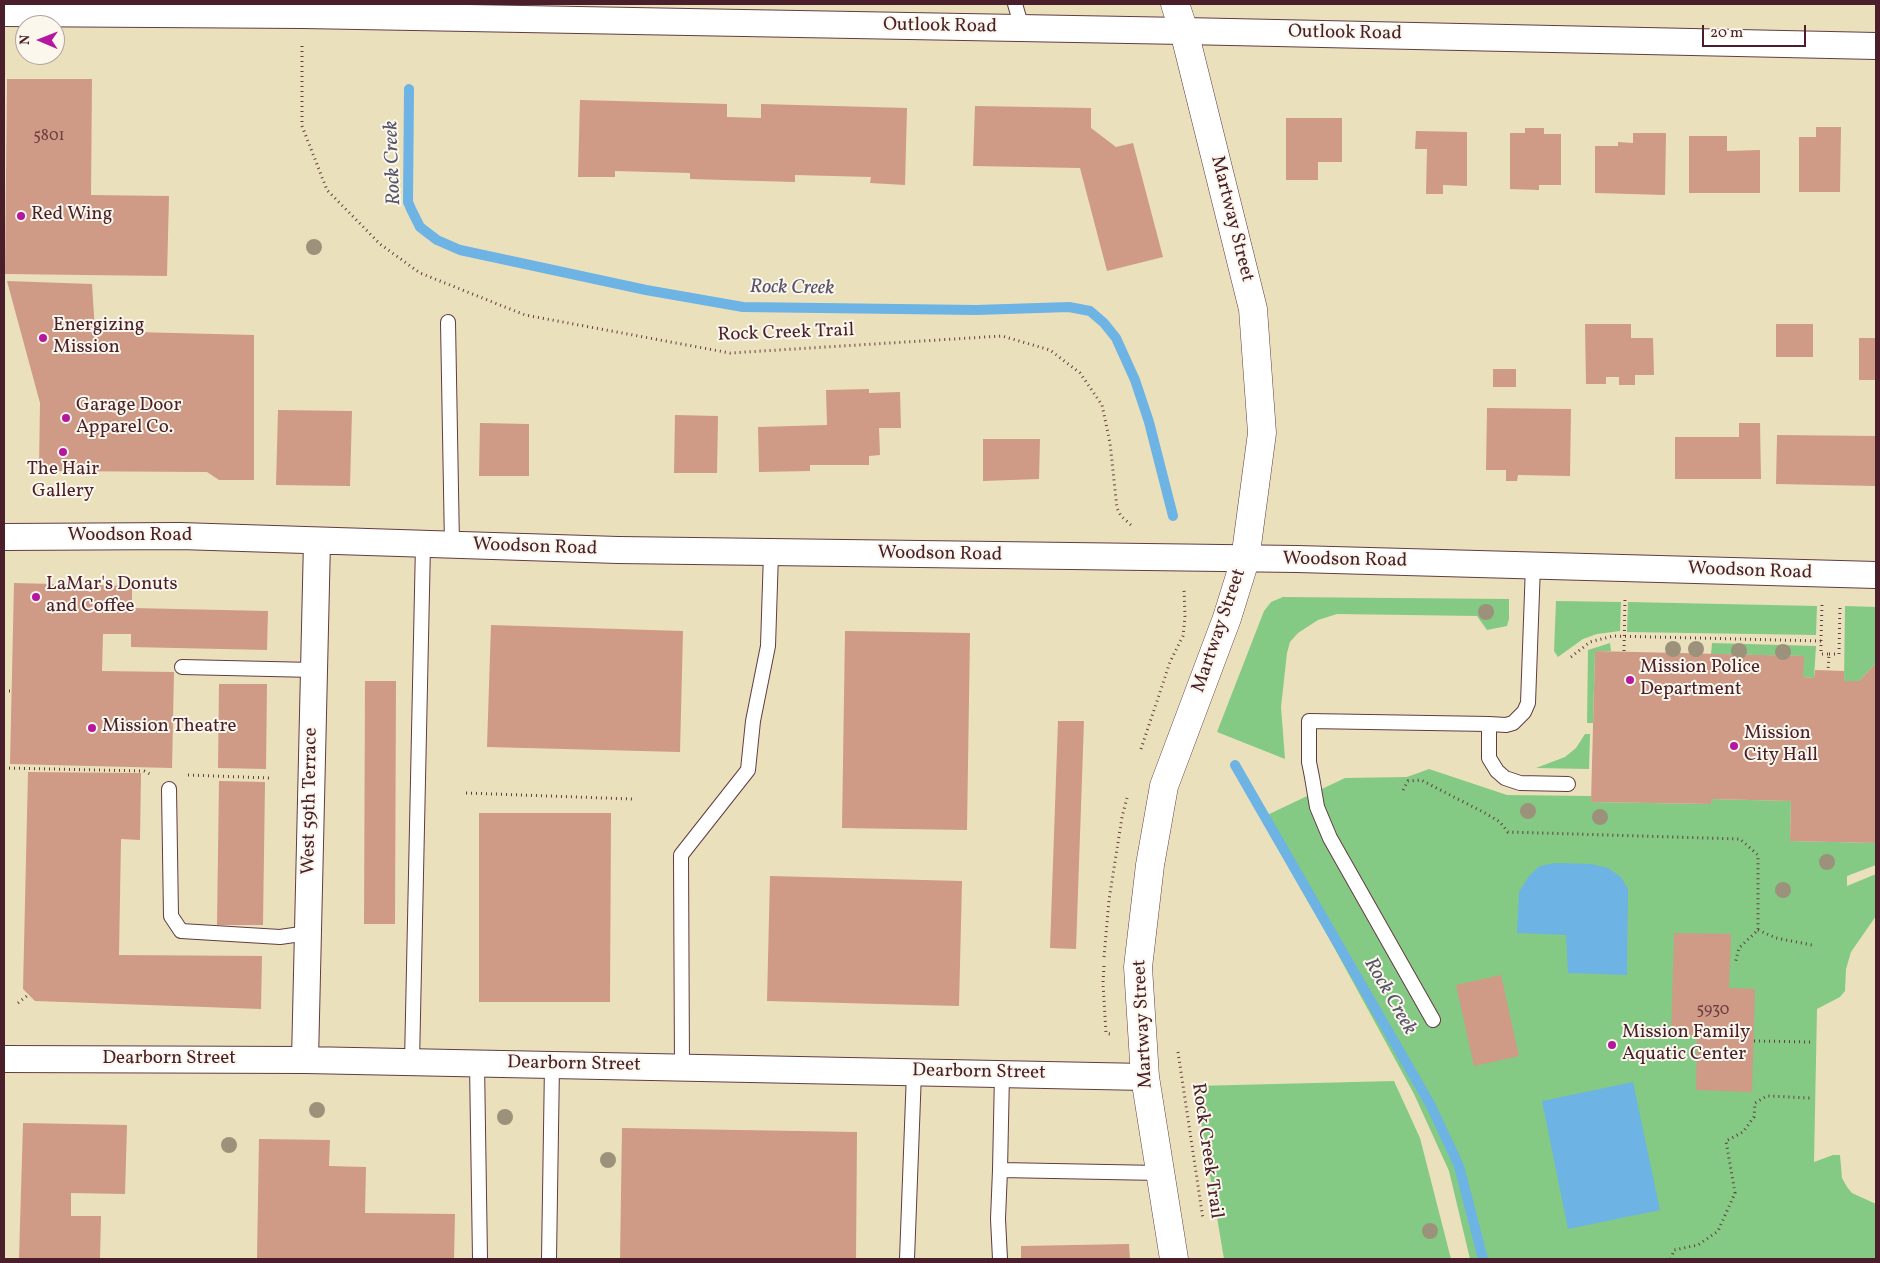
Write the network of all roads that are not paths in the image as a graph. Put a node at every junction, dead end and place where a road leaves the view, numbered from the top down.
1 (1175, 4) edge
2 (4, 13) edge
3 (1018, 16) edge
4 (1184, 31) junction
5 (1876, 46) edge
6 (448, 322) dead end
7 (4, 537) edge
8 (317, 541) junction
9 (423, 544) junction
10 (452, 545) junction
11 (771, 553) junction
12 (1245, 560) junction
13 (1533, 566) junction
14 (1876, 575) edge
15 (182, 667) dead end
16 (314, 670) junction
17 (1490, 724) junction
18 (1568, 784) dead end
19 (170, 789) dead end
20 (308, 934) junction
21 (1433, 1020) dead end
22 (4, 1059) edge
23 (305, 1060) junction
24 (412, 1062) junction
25 (477, 1064) junction
26 (552, 1065) junction
27 (682, 1068) junction
28 (914, 1072) junction
29 (1002, 1074) junction
30 (1145, 1076) junction
31 (1000, 1170) junction
32 (1160, 1173) junction
33 (480, 1259) edge
34 (550, 1259) edge
35 (907, 1259) edge
36 (1000, 1259) edge
37 (1174, 1259) edge

1 - 4 street, Martway Street
2 - 3 street, Outlook Road
3 - 4 street, Outlook Road
4 - 5 street, Outlook Road
4 - 12 street, Martway Street
6 - 10 lane
7 - 8 street, Woodson Road
8 - 9 street, Woodson Road
8 - 16 street, West 59th Terrace
9 - 10 street, Woodson Road
9 - 24 lane
10 - 11 street, Woodson Road
11 - 12 street, Woodson Road
11 - 27 lane
12 - 13 street, Woodson Road
12 - 30 street, Martway Street
13 - 14 street, Woodson Road
13 - 17 lane
15 - 16 lane
16 - 20 street, West 59th Terrace
17 - 18 lane
17 - 21 lane
19 - 20 lane
20 - 23 street, West 59th Terrace
22 - 23 street, Dearborn Street
23 - 24 street, Dearborn Street
24 - 25 street, Dearborn Street
25 - 26 street, Dearborn Street
25 - 33 lane
26 - 27 street, Dearborn Street
26 - 34 lane
27 - 28 street, Dearborn Street
28 - 29 street, Dearborn Street
28 - 35 lane
29 - 30 street, Dearborn Street
29 - 31 lane
30 - 32 street, Martway Street
31 - 32 lane
31 - 36 lane
32 - 37 street, Martway Street

